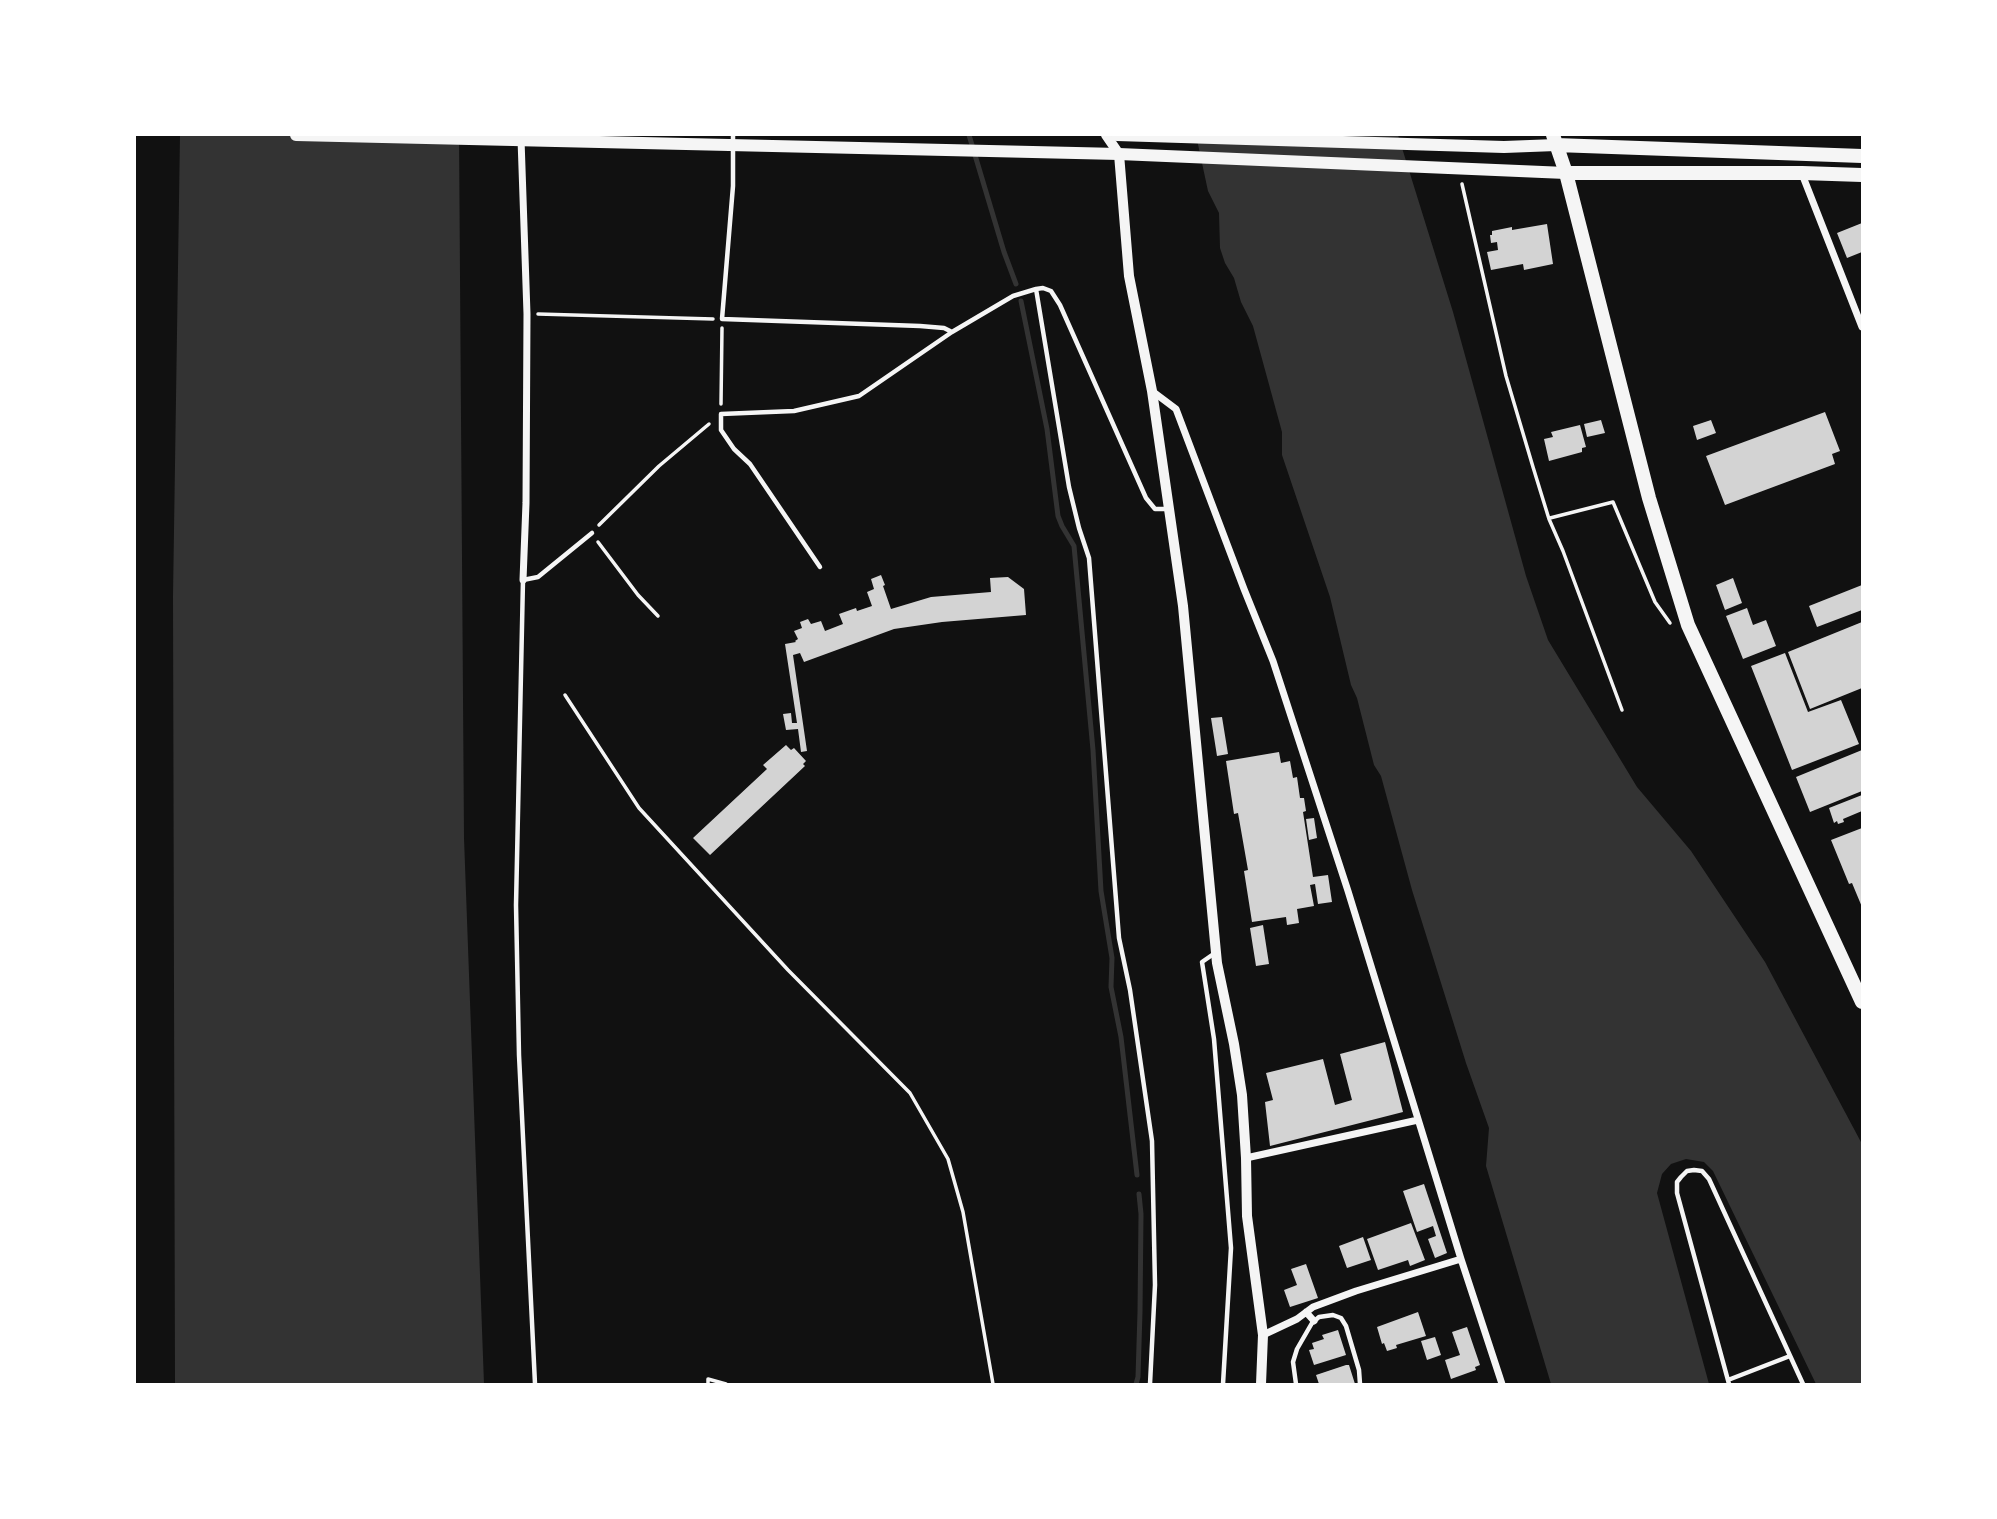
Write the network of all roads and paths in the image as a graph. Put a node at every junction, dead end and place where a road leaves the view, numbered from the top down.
1 (296, 135) edge
2 (521, 135) edge
3 (733, 135) edge
4 (1106, 135) edge
5 (1116, 135) edge
6 (1555, 140) edge
7 (1119, 154) junction
8 (1862, 156) edge
9 (1566, 173) junction
10 (1802, 173) junction
11 (1460, 175) dead end
12 (1862, 175) edge
13 (1036, 289) junction
14 (527, 314) junction
15 (1860, 315) edge
16 (722, 319) junction
17 (1862, 327) edge
18 (952, 332) junction
19 (1152, 391) junction
20 (721, 414) junction
21 (1170, 509) junction
22 (1549, 519) junction
23 (592, 533) junction
24 (820, 567) dead end
25 (523, 580) junction
26 (658, 616) dead end
27 (1688, 625) junction
28 (565, 695) dead end
29 (1622, 710) dead end
30 (1216, 952) junction
31 (1862, 1002) edge
32 (1418, 1119) junction
33 (1247, 1158) junction
34 (1461, 1259) junction
35 (1306, 1312) junction
36 (1314, 1321) junction
37 (1263, 1335) junction
38 (1790, 1356) junction
39 (1729, 1382) edge
40 (535, 1384) edge
41 (708, 1384) edge
42 (726, 1384) edge
43 (993, 1384) edge
44 (1150, 1384) edge
45 (1223, 1384) edge
46 (1261, 1384) edge
47 (1296, 1384) edge
48 (1360, 1384) edge
49 (1503, 1384) edge
50 (1803, 1384) edge

1 - 7 main road
2 - 14 street
3 - 16 lane
4 - 7 street
5 - 6 main road
6 - 8 main road
6 - 9 main road
7 - 9 main road
7 - 19 street
9 - 10 main road
9 - 27 main road
10 - 12 main road
10 - 15 street
11 - 22 path
13 - 18 lane
13 - 21 lane
13 - 44 lane
14 - 16 path
14 - 25 street
15 - 17 street
16 - 18 lane
16 - 20 path
18 - 20 lane
19 - 21 street
19 - 32 street
20 - 23 path
20 - 24 lane
21 - 30 street
22 - 27 path
22 - 29 path
23 - 25 lane
23 - 26 path
25 - 40 lane
27 - 31 main road
28 - 43 path
30 - 33 street
30 - 45 lane
32 - 33 street
32 - 34 street
33 - 37 street
34 - 35 street
34 - 49 street
35 - 36 street
35 - 37 street
36 - 47 lane
36 - 48 lane
37 - 46 street
38 - 39 lane
38 - 39 lane
38 - 50 lane
41 - 42 path

